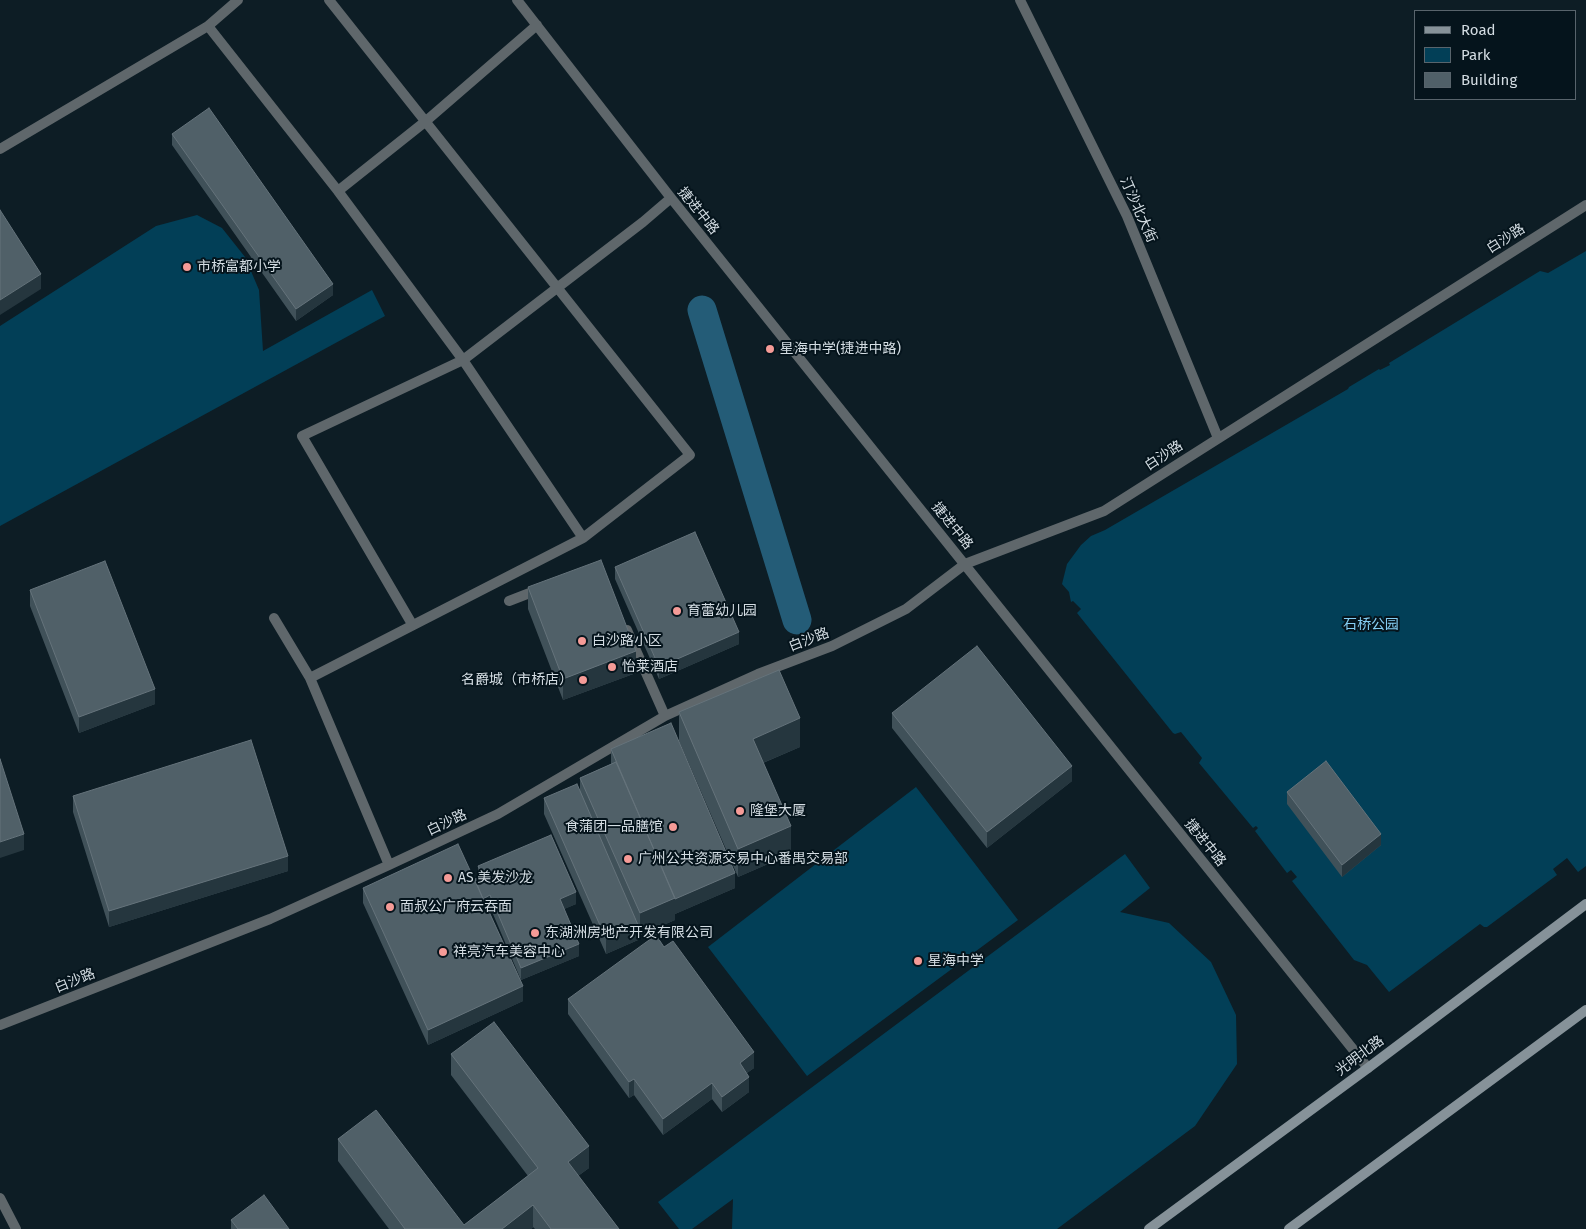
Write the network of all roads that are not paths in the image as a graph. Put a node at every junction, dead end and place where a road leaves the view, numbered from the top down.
1 (238, 0) edge
2 (329, 0) edge
3 (517, 0) edge
4 (1020, 0) edge
5 (208, 26) junction
6 (537, 26) junction
7 (426, 121) junction
8 (0, 149) edge
9 (338, 191) junction
10 (671, 198) junction
11 (1586, 205) edge
12 (557, 288) junction
13 (464, 360) junction
14 (1218, 438) junction
15 (583, 538) junction
16 (965, 564) junction
17 (545, 587) edge
18 (509, 601) dead end
19 (274, 618) dead end
20 (622, 618) edge
21 (412, 624) junction
22 (310, 678) junction
23 (665, 716) junction
24 (389, 865) junction
25 (1586, 904) edge
26 (1586, 1010) edge
27 (0, 1025) edge
28 (1368, 1068) junction
29 (0, 1198) edge
30 (16, 1229) edge
31 (1150, 1229) edge
32 (1289, 1229) edge

1 - 5 street
2 - 7 street
3 - 6 street, 捷进中路
4 - 14 street, 汀沙北大街
5 - 8 street
5 - 9 street
6 - 7 street
6 - 10 street, 捷进中路
7 - 9 street
7 - 12 street
9 - 13 street
10 - 12 street
10 - 16 street, 捷进中路
11 - 14 street, 白沙路
12 - 13 street
12 - 15 street
13 - 15 street
13 - 21 street
14 - 16 street, 白沙路
15 - 21 street
16 - 23 street, 白沙路
16 - 28 street, 捷进中路
17 - 18 street
19 - 22 street
20 - 23 street
21 - 22 street
22 - 24 street
23 - 24 street, 白沙路
24 - 27 street, 白沙路
25 - 28 main road, 光明北路
26 - 32 main road
28 - 31 main road, 光明北路
29 - 30 street

